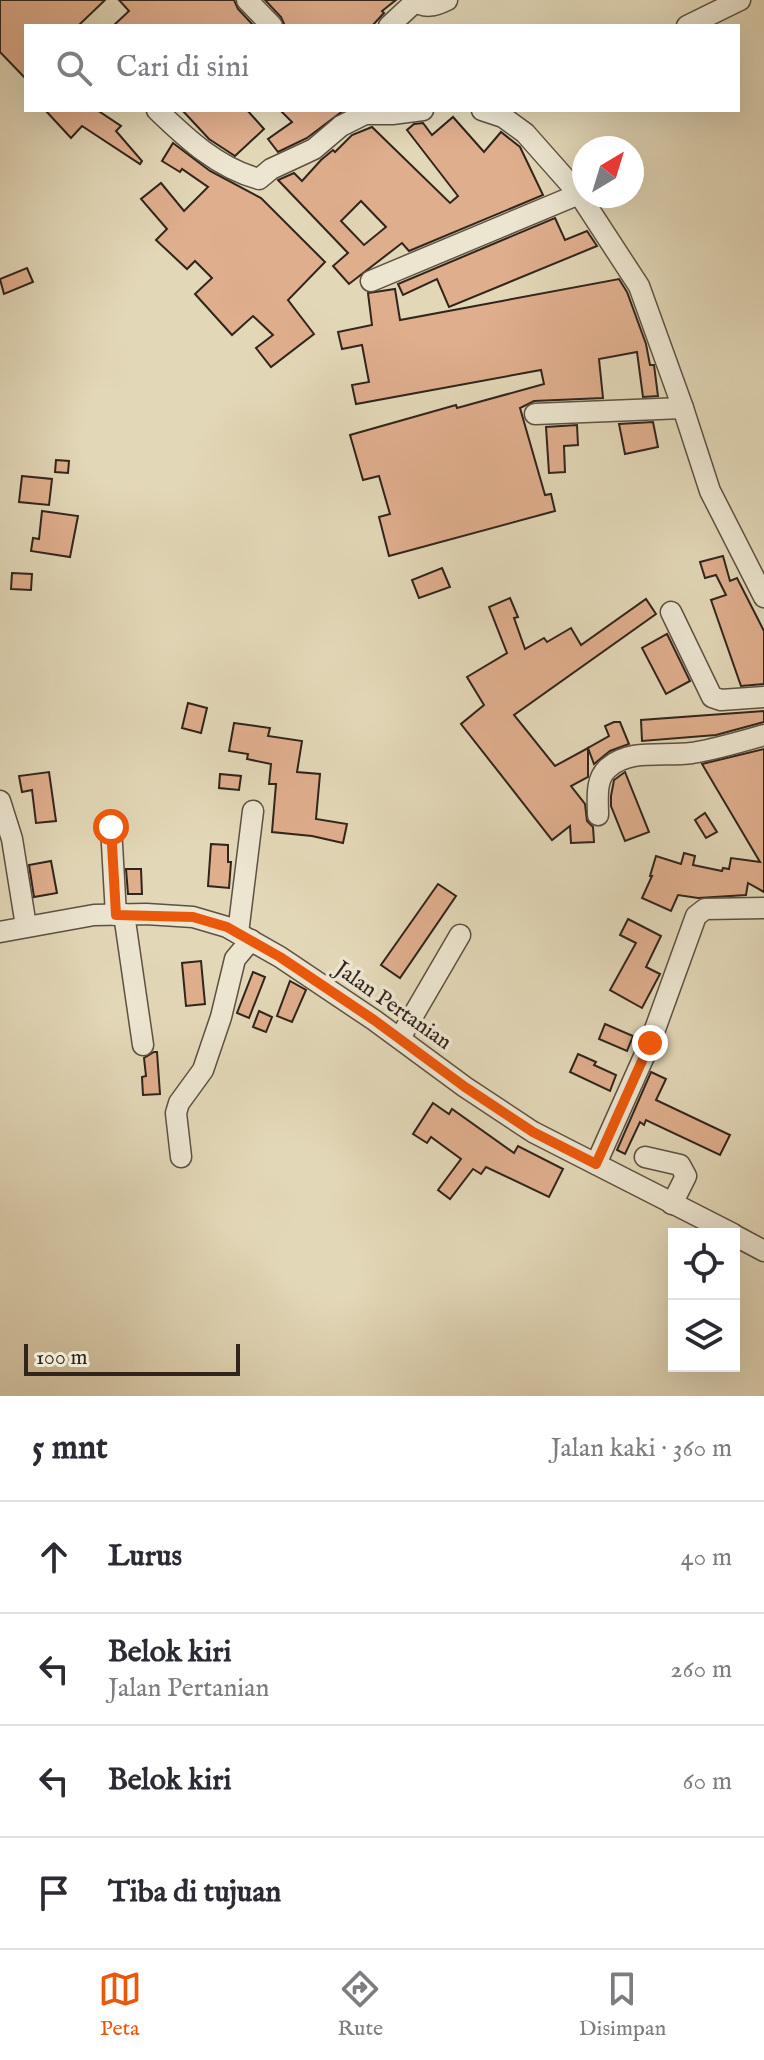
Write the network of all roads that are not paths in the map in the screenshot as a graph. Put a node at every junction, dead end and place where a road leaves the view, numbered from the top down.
1 (247, 0) edge
2 (447, 0) edge
3 (740, 0) edge
4 (414, 1) edge
5 (270, 24) edge
6 (391, 24) edge
7 (691, 24) edge
8 (159, 112) edge
9 (408, 112) edge
10 (510, 113) edge
11 (572, 186) edge
12 (572, 197) edge
13 (588, 208) edge
14 (371, 281) dead end
15 (683, 408) junction
16 (535, 414) dead end
17 (764, 597) edge
18 (671, 612) dead end
19 (764, 697) edge
20 (764, 735) edge
21 (0, 801) edge
22 (253, 811) dead end
23 (598, 815) dead end
24 (111, 827) dead end
25 (764, 908) edge
26 (120, 914) junction
27 (26, 926) junction
28 (0, 932) edge
29 (460, 935) dead end
30 (244, 937) junction
31 (400, 1038) junction
32 (143, 1045) dead end
33 (181, 1157) dead end
34 (645, 1157) dead end
35 (596, 1164) junction
36 (672, 1204) junction
37 (721, 1228) edge
38 (740, 1238) edge
39 (764, 1251) edge

1 - 5 street
2 - 4 street
3 - 7 street
4 - 6 street
8 - 9 street
10 - 11 street
12 - 14 street
13 - 15 street
15 - 16 street
15 - 17 street
18 - 19 street
20 - 23 street
21 - 27 street
22 - 30 street
24 - 26 street
25 - 35 street
26 - 27 street, Jalan Pertanian
26 - 30 street, Jalan Pertanian
26 - 32 street
27 - 28 street, Jalan Pertanian
29 - 31 street
30 - 31 street, Jalan Pertanian
30 - 33 street
31 - 35 street, Jalan Pertanian
34 - 36 street
35 - 36 street, Jalan Pertanian
36 - 37 street, Jalan Pertanian
38 - 39 street, Jalan Pertanian

